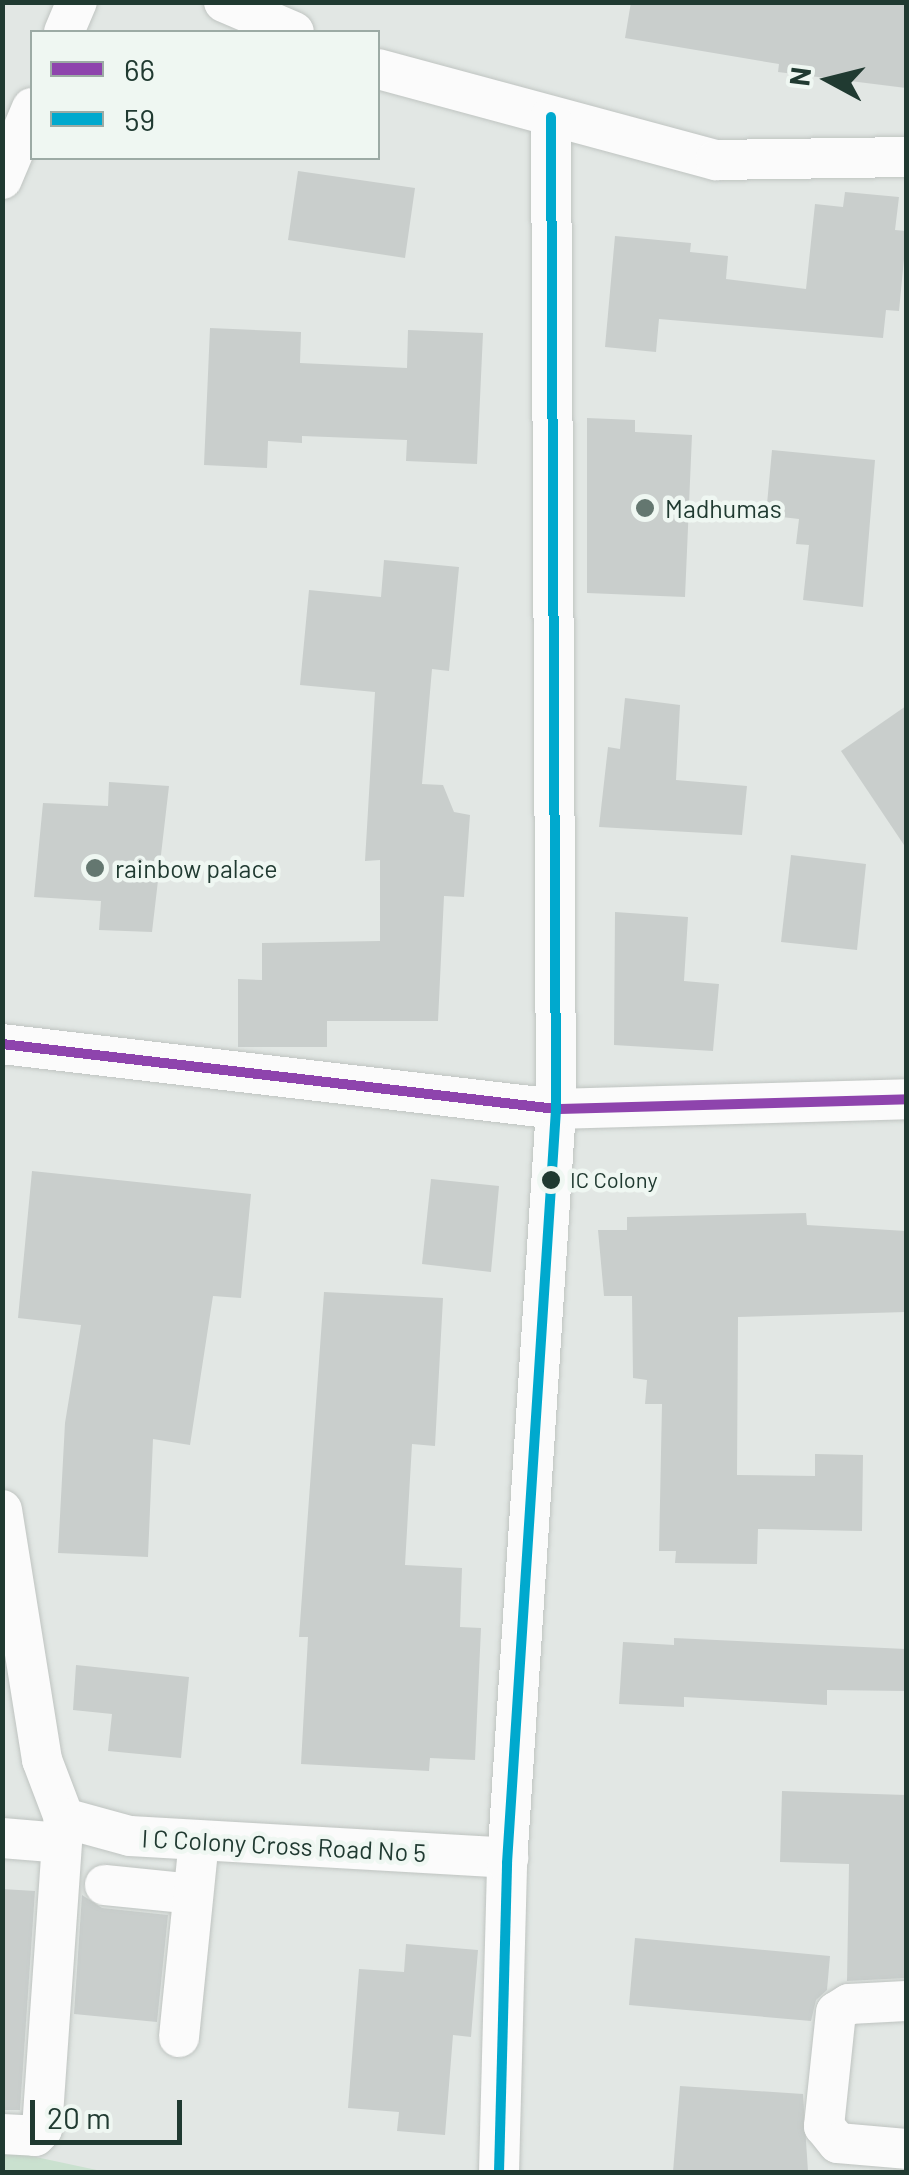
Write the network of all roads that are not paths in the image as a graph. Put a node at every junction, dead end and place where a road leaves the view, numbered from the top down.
1 (77, 2) edge
2 (224, 2) edge
3 (65, 30) edge
4 (289, 30) edge
5 (380, 70) edge
6 (30, 113) edge
7 (551, 117) junction
8 (906, 158) edge
9 (2, 179) edge
10 (2, 1044) edge
11 (906, 1098) edge
12 (556, 1109) junction
13 (2, 1510) edge
14 (63, 1830) junction
15 (2, 1838) edge
16 (199, 1841) junction
17 (508, 1858) junction
18 (105, 1884) dead end
19 (193, 1894) junction
20 (906, 2001) edge
21 (179, 2037) dead end
22 (2, 2134) edge
23 (906, 2149) edge
24 (498, 2172) edge

1 - 3 street
2 - 4 street
5 - 7 street
6 - 9 street
7 - 8 street
7 - 12 street
10 - 12 street
11 - 12 street
12 - 17 street
13 - 14 street
14 - 15 street, I C Colony Cross Road No 5
14 - 16 street, I C Colony Cross Road No 5
14 - 22 street
16 - 17 street, I C Colony Cross Road No 5
16 - 19 street
17 - 24 street
18 - 19 street
19 - 21 street
20 - 23 street

